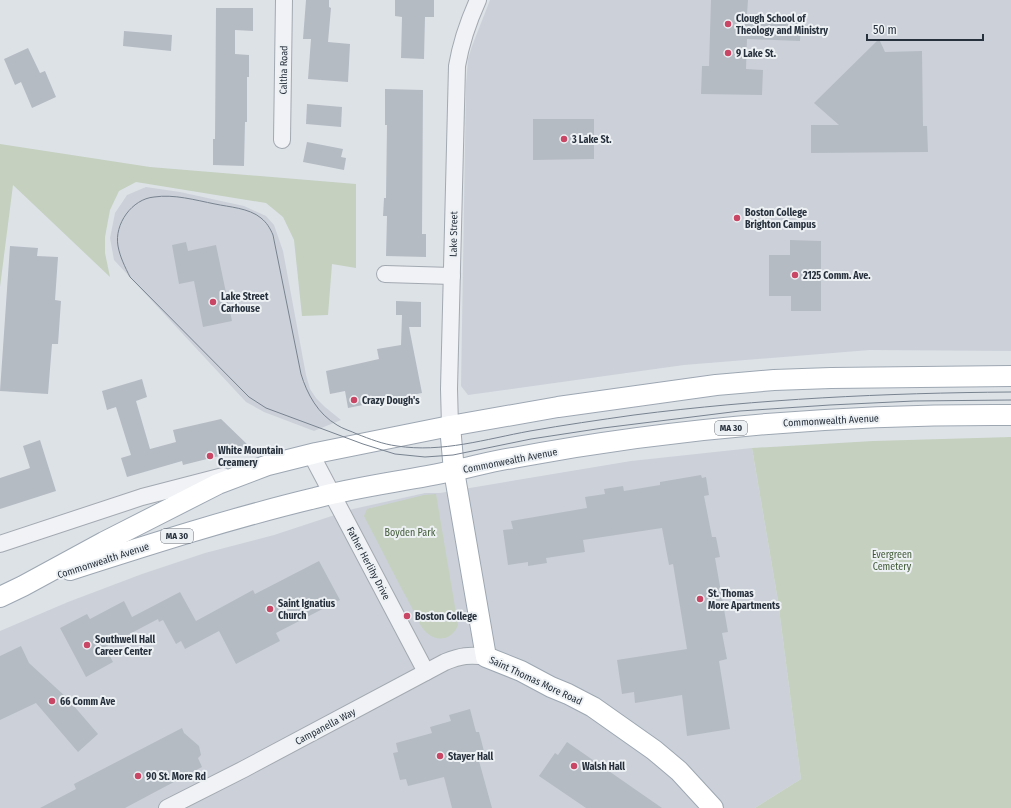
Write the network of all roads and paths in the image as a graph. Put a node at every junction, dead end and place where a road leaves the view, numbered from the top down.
1 (284, 0) edge
2 (478, 0) edge
3 (282, 140) dead end
4 (385, 274) dead end
5 (452, 276) junction
6 (1011, 376) edge
7 (1011, 415) edge
8 (450, 426) junction
9 (311, 454) junction
10 (268, 465) junction
11 (454, 471) junction
12 (332, 493) junction
13 (0, 544) edge
14 (23, 586) junction
15 (0, 597) edge
16 (486, 657) junction
17 (426, 672) junction
18 (167, 808) edge
19 (712, 808) edge

1 - 3 street, Caltha Road
2 - 5 street, Lake Street
4 - 5 street
5 - 8 street, Lake Street
6 - 8 main road, Commonwealth Avenue / MA 30
7 - 11 main road, Commonwealth Avenue / MA 30
8 - 9 main road, Commonwealth Avenue / MA 30
8 - 11 main road, Lake Street
9 - 10 main road, Commonwealth Avenue / MA 30
9 - 12 street, Father Herlihy Drive
10 - 13 street, Commonwealth Avenue
10 - 14 main road, Commonwealth Avenue / MA 30
11 - 12 main road, Commonwealth Avenue / MA 30
11 - 16 main road, Saint Thomas More Road
12 - 14 main road, Commonwealth Avenue / MA 30
12 - 17 street, Father Herlihy Drive
14 - 15 main road, Commonwealth Avenue / MA 30
16 - 17 street, Campanella Way
16 - 19 main road, Saint Thomas More Road
17 - 18 street, Campanella Way

